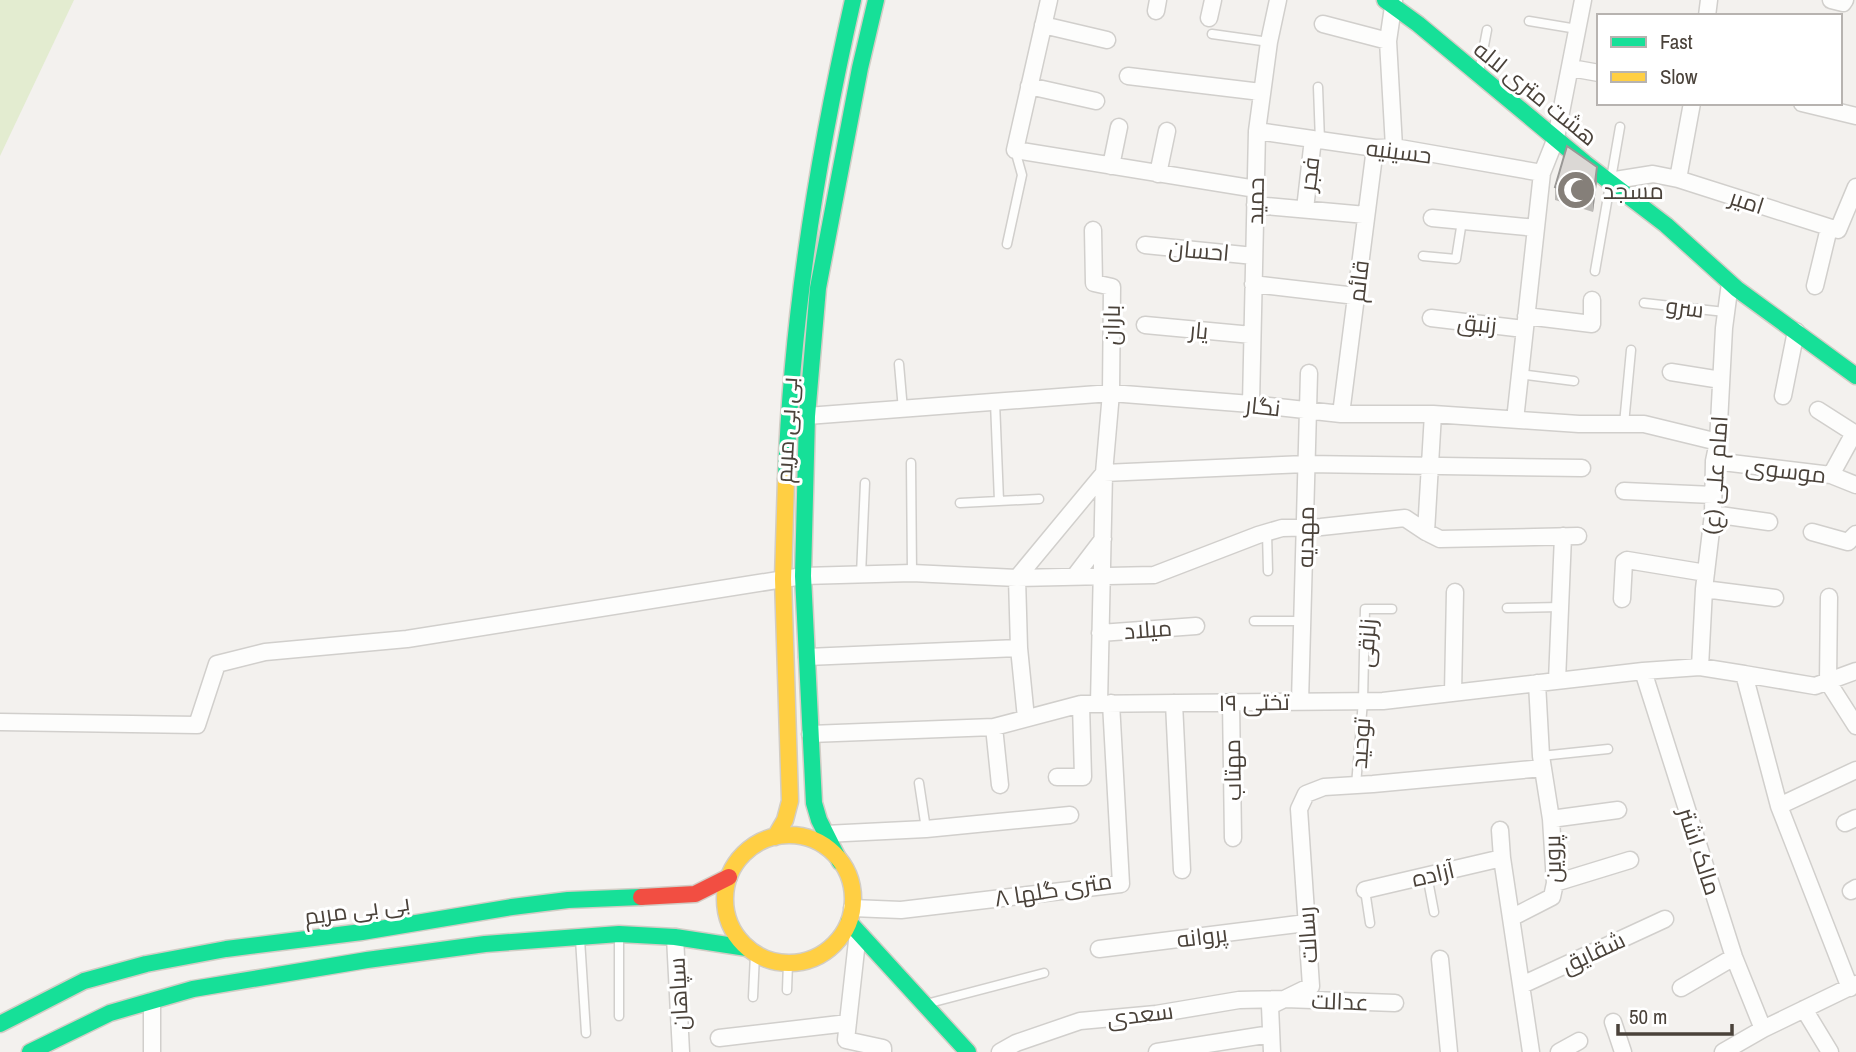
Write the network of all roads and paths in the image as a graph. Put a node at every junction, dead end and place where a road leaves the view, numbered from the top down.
1 (853, 0) edge
2 (876, 0) edge
3 (1049, 0) edge
4 (1213, 0) edge
5 (1278, 0) edge
6 (1583, 0) edge
7 (1830, 0) edge
8 (1845, 0) edge
9 (1391, 2) edge
10 (1209, 18) dead end
11 (1529, 21) dead end
12 (1323, 24) dead end
13 (1044, 25) junction
14 (1577, 29) junction
15 (1487, 30) dead end
16 (1212, 34) dead end
17 (1107, 40) dead end
18 (1388, 41) junction
19 (1269, 42) junction
20 (1571, 68) junction
21 (1597, 73) edge
22 (1479, 75) junction
23 (1128, 76) dead end
24 (1029, 86) junction
25 (1318, 88) dead end
26 (1261, 92) junction
27 (1096, 101) dead end
28 (1692, 105) edge
29 (1810, 105) edge
30 (1856, 116) edge
31 (1119, 127) dead end
32 (1620, 127) dead end
33 (1167, 131) dead end
34 (1257, 131) junction
35 (1556, 138) junction
36 (1317, 140) junction
37 (1394, 147) junction
38 (1375, 148) junction
39 (1015, 150) junction
40 (1111, 166) junction
41 (1542, 173) junction
42 (1158, 174) junction
43 (1678, 178) junction
44 (1609, 181) junction
45 (1855, 194) edge
46 (1255, 197) junction
47 (1304, 209) junction
48 (1366, 215) junction
49 (1432, 218) dead end
50 (1462, 221) junction
51 (1536, 228) junction
52 (1829, 228) junction
53 (1093, 230) dead end
54 (1007, 244) dead end
55 (1145, 245) dead end
56 (1254, 256) junction
57 (1423, 256) dead end
58 (1595, 271) dead end
59 (1730, 283) junction
60 (1253, 284) junction
61 (1815, 286) dead end
62 (1356, 296) junction
63 (1592, 300) dead end
64 (1644, 303) dead end
65 (1726, 312) junction
66 (1430, 318) dead end
67 (1525, 322) junction
68 (1145, 325) dead end
69 (1796, 331) junction
70 (1252, 335) junction
71 (1631, 350) dead end
72 (899, 364) dead end
73 (1671, 372) dead end
74 (1309, 373) dead end
75 (1519, 374) junction
76 (1856, 376) edge
77 (1721, 380) junction
78 (1574, 381) dead end
79 (1111, 393) junction
80 (1783, 396) dead end
81 (995, 402) junction
82 (1251, 404) junction
83 (903, 410) junction
84 (1818, 410) dead end
85 (1308, 411) junction
86 (1341, 414) junction
87 (1433, 414) junction
88 (807, 416) junction
89 (1515, 420) junction
90 (1624, 425) junction
91 (1718, 442) junction
92 (1714, 461) junction
93 (911, 463) dead end
94 (1306, 464) junction
95 (1430, 466) junction
96 (1583, 468) dead end
97 (1104, 472) junction
98 (1830, 475) junction
99 (865, 482) dead end
100 (1856, 485) edge
101 (1624, 491) dead end
102 (1713, 495) junction
103 (1039, 499) dead end
104 (999, 501) junction
105 (960, 503) dead end
106 (1713, 514) junction
107 (1769, 522) dead end
108 (1306, 527) junction
109 (1812, 531) dead end
110 (1426, 532) junction
111 (1267, 533) junction
112 (1856, 534) edge
113 (1103, 539) junction
114 (1268, 571) dead end
115 (912, 573) junction
116 (861, 575) junction
117 (803, 576) junction
118 (1074, 577) junction
119 (1103, 577) junction
120 (1017, 578) junction
121 (783, 579) junction
122 (1705, 581) junction
123 (1455, 592) dead end
124 (1829, 597) dead end
125 (1775, 598) dead end
126 (1622, 599) dead end
127 (1560, 607) junction
128 (1507, 608) dead end
129 (1392, 609) dead end
130 (1254, 621) dead end
131 (1303, 621) junction
132 (1196, 626) dead end
133 (1101, 632) junction
134 (1019, 648) junction
135 (807, 657) junction
136 (1700, 667) junction
137 (1643, 671) junction
138 (1856, 671) edge
139 (1744, 674) junction
140 (1557, 681) junction
141 (1828, 682) junction
142 (1537, 683) junction
143 (1453, 693) junction
144 (1363, 701) junction
145 (1231, 702) junction
146 (1300, 702) junction
147 (1174, 703) junction
148 (1081, 704) junction
149 (1105, 704) junction
150 (1026, 718) junction
151 (0, 722) edge
152 (1856, 726) edge
153 (994, 727) junction
154 (810, 734) junction
155 (1608, 750) dead end
156 (1542, 762) junction
157 (1856, 770) edge
158 (1057, 776) dead end
159 (919, 783) dead end
160 (1000, 785) dead end
161 (1356, 785) junction
162 (1779, 806) junction
163 (1618, 810) dead end
164 (1070, 815) dead end
165 (1551, 819) junction
166 (926, 829) junction
167 (1500, 830) dead end
168 (825, 834) junction
169 (775, 837) junction
170 (1233, 838) dead end
171 (1502, 858) junction
172 (1630, 860) dead end
173 (841, 862) junction
174 (1182, 870) dead end
175 (1427, 875) junction
176 (729, 877) junction
177 (1555, 883) junction
178 (1365, 890) joint
179 (1434, 912) dead end
180 (1511, 918) junction
181 (1665, 919) dead end
182 (853, 920) junction
183 (1306, 922) junction
184 (1370, 923) dead end
185 (619, 934) junction
186 (580, 936) junction
187 (675, 937) junction
188 (1098, 949) dead end
189 (751, 951) junction
190 (1734, 957) junction
191 (1440, 959) dead end
192 (788, 963) junction
193 (1044, 973) dead end
194 (1521, 985) junction
195 (1853, 986) edge
196 (1681, 988) dead end
197 (787, 990) dead end
198 (753, 998) dead end
199 (1285, 999) junction
200 (152, 1001) junction
201 (1395, 1003) dead end
202 (923, 1005) junction
203 (1804, 1009) junction
204 (619, 1016) dead end
205 (1613, 1022) dead end
206 (848, 1023) junction
207 (0, 1024) edge
208 (1763, 1029) junction
209 (586, 1033) dead end
210 (1271, 1034) junction
211 (719, 1038) dead end
212 (1579, 1041) dead end
213 (1728, 1051) edge
214 (30, 1052) edge
215 (152, 1052) edge
216 (681, 1052) edge
217 (883, 1052) edge
218 (968, 1052) edge
219 (1000, 1052) edge
220 (1157, 1052) edge
221 (1272, 1052) edge
222 (1449, 1052) edge
223 (1531, 1052) edge
224 (1559, 1052) edge
225 (1623, 1052) edge
226 (1830, 1052) edge

1 - 121 street, بی بی مریم
2 - 88 street, بی بی مریم
3 - 13 street
4 - 10 street
5 - 19 street, حمید
6 - 14 street
7 - 8 street
9 - 18 street
9 - 22 street, هشت متری لاله
11 - 14 lane
12 - 18 street
13 - 17 street
13 - 24 street
14 - 20 street
15 - 22 lane
16 - 19 lane
18 - 37 street
19 - 26 street, حمید
20 - 21 street
20 - 35 street
22 - 35 street, هشت متری لاله
23 - 26 street
24 - 27 street
24 - 39 street
25 - 36 lane
26 - 34 street, حمید
28 - 43 street
29 - 30 street
31 - 40 street
32 - 44 lane
33 - 42 street
34 - 36 street, حسینیه
34 - 46 street, حمید
35 - 41 street
35 - 44 street, هشت متری لاله
36 - 38 street, حسینیه
36 - 47 street, فجر
37 - 38 street, حسینیه
37 - 41 street, حسینیه
38 - 48 street, قائم
39 - 40 street
39 - 54 lane
40 - 42 street
41 - 51 street
42 - 46 street
43 - 44 street, امیر
43 - 52 street, امیر
44 - 58 lane
44 - 59 street, هشت متری لاله
45 - 52 street
46 - 47 street
46 - 56 street, حمید
47 - 48 street
48 - 62 street, قائم
49 - 50 street
50 - 51 street
50 - 57 lane
51 - 67 street
52 - 61 street
53 - 79 street, باران
55 - 56 street, احسان
56 - 60 street, حمید
59 - 65 street, امام علی (ع)
59 - 69 street, هشت متری لاله
60 - 62 street
60 - 70 street, حمید
62 - 86 street, قائم
63 - 67 street
64 - 65 lane, سرو
65 - 77 street, امام علی (ع)
66 - 67 street, زنبق
67 - 75 street
68 - 70 street, یار
69 - 76 street, هشت متری لاله
69 - 80 street
70 - 82 street, حمید
71 - 90 lane
72 - 83 lane
73 - 77 street
74 - 85 street, مهدیه
75 - 78 lane
75 - 89 street
77 - 91 street, امام علی (ع)
79 - 81 street, نگار
79 - 82 street, نگار
79 - 97 street
81 - 83 street, نگار
81 - 104 lane
82 - 85 street, نگار
83 - 88 street, نگار
84 - 98 street
85 - 86 street, نگار
85 - 94 street, مهدیه
86 - 87 street, نگار
87 - 89 street, نگار
87 - 95 street
88 - 117 street, بی بی مریم
89 - 90 street, نگار
90 - 91 street, نگار
91 - 92 street, امام علی (ع)
92 - 98 street, موسوی
92 - 102 street, امام علی (ع)
93 - 115 lane
94 - 95 street
94 - 97 street
94 - 108 street, مهدیه
95 - 96 street
95 - 110 street
97 - 113 street
97 - 120 street
98 - 100 street, موسوی
99 - 116 lane
101 - 102 street
102 - 106 street, امام علی (ع)
103 - 104 lane
104 - 105 lane
106 - 107 street
106 - 122 street, امام علی (ع)
108 - 110 street
108 - 111 street
108 - 131 street, مهدیه
109 - 112 street
110 - 127 street
111 - 114 lane
111 - 119 street
113 - 118 street
113 - 119 street
115 - 116 street
115 - 120 street
116 - 117 street
117 - 121 street
117 - 135 street, بی بی مریم
118 - 119 street
118 - 120 street
119 - 133 street
120 - 134 street
121 - 151 street
121 - 169 street, بی بی مریم
122 - 125 street
122 - 126 street
122 - 136 street, امام علی (ع)
123 - 143 street
124 - 141 street
127 - 128 lane
127 - 140 street
129 - 144 lane, زلزقی
130 - 131 lane
131 - 146 street, مهدیه
132 - 133 street, میلاد
133 - 149 street
134 - 135 street
134 - 150 street
135 - 154 street, بی بی مریم
136 - 137 street, تختی ۱۹
136 - 139 street, تختی ۱۹
137 - 140 street, تختی ۱۹
137 - 190 street, مالک اشتر
138 - 141 street
139 - 141 street, تختی ۱۹
139 - 162 street
140 - 142 street, تختی ۱۹
141 - 152 street
142 - 143 street, تختی ۱۹
142 - 156 street, پروین
143 - 144 street, تختی ۱۹
144 - 146 street, تختی ۱۹
144 - 161 lane, توحید
145 - 146 street, تختی ۱۹
145 - 147 street, تختی ۱۹
145 - 170 street, مهتاب
147 - 149 street, تختی ۱۹
147 - 174 street
148 - 149 street, تختی ۱۹
148 - 150 street, تختی ۱۹
148 - 158 street
149 - 182 street, ۸ متری گلها
150 - 153 street, تختی ۱۹
153 - 154 street, تختی ۱۹
153 - 160 street
154 - 168 street, بی بی مریم
155 - 156 lane
156 - 161 street
156 - 165 street, پروین
157 - 162 street
159 - 166 lane
161 - 183 street, رسالت
162 - 195 street
163 - 165 street
164 - 166 street
165 - 177 street, پروین
166 - 168 street
167 - 171 street
168 - 173 street, بی بی مریم
169 - 173 street
169 - 176 street
171 - 175 street, آزاده
171 - 180 street
172 - 177 street
173 - 182 street
175 - 178 street, آزاده
175 - 179 lane
176 - 189 street
176 - 207 street, بی بی مریم
177 - 180 street, پروین
178 - 184 lane
180 - 194 street
181 - 194 street, شقایق
182 - 192 street
182 - 202 street
182 - 206 street
183 - 188 street, پروانه
183 - 199 street, رسالت
185 - 186 street
185 - 187 street
185 - 204 lane
186 - 200 street
186 - 209 lane
187 - 189 street
187 - 216 street, سپاهان
189 - 192 street
189 - 198 lane
190 - 196 street
190 - 208 street, مالک اشتر
191 - 222 street
192 - 197 lane
193 - 202 lane
194 - 223 street
195 - 203 street
199 - 201 street, عدالت
199 - 210 street, رسالت
199 - 219 street, سعدی
200 - 214 street
200 - 215 street
202 - 218 street
203 - 208 street
203 - 226 street
205 - 225 street
206 - 211 street
206 - 217 street
208 - 213 street
210 - 220 street
210 - 221 street, رسالت
212 - 224 street

